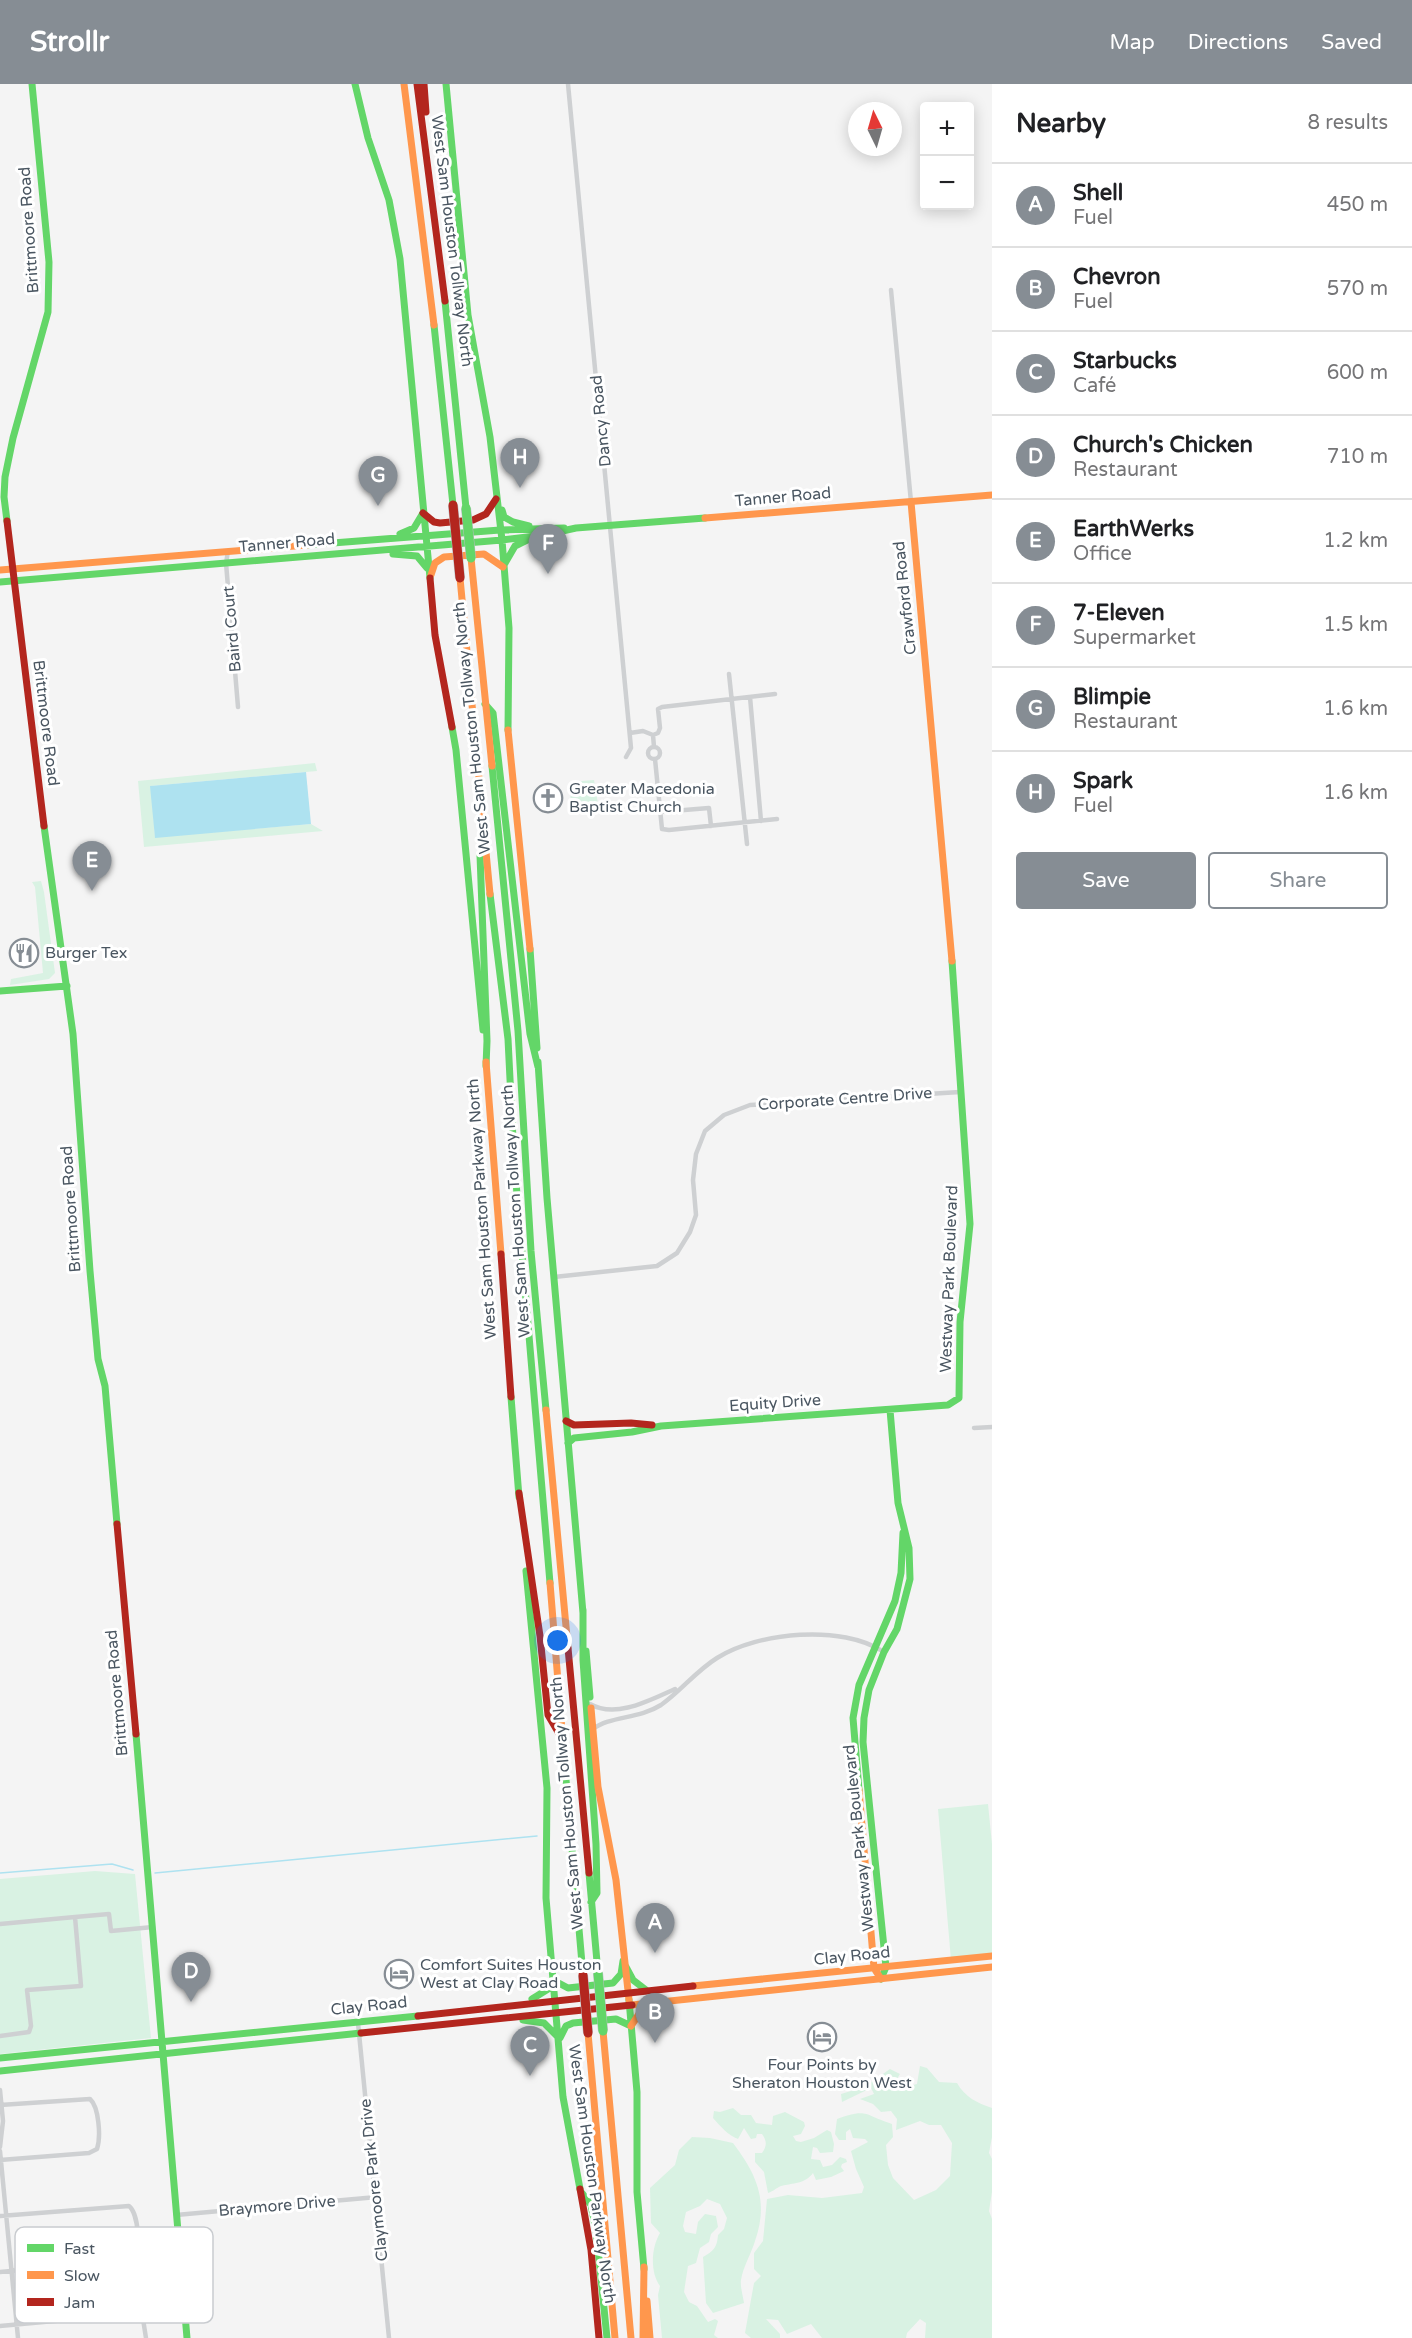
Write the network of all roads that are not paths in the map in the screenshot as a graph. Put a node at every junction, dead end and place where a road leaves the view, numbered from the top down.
1 (32, 84) edge
2 (355, 84) edge
3 (404, 84) edge
4 (418, 84) edge
5 (424, 84) edge
6 (446, 84) edge
7 (568, 84) edge
8 (891, 290) dead end
9 (445, 296) junction
10 (992, 495) edge
11 (497, 496) junction
12 (910, 502) junction
13 (423, 513) junction
14 (611, 526) junction
15 (545, 531) junction
16 (501, 535) junction
17 (425, 536) junction
18 (374, 540) junction
19 (426, 546) junction
20 (228, 551) junction
21 (355, 552) junction
22 (226, 563) junction
23 (504, 567) junction
24 (0, 570) edge
25 (12, 570) junction
26 (430, 577) junction
27 (13, 581) junction
28 (0, 582) edge
29 (729, 674) dead end
30 (775, 694) dead end
31 (750, 697) junction
32 (732, 699) junction
33 (484, 704) junction
34 (238, 707) dead end
35 (630, 733) junction
36 (653, 735) junction
37 (654, 747) junction
38 (626, 757) dead end
39 (655, 759) junction
40 (660, 812) junction
41 (777, 819) dead end
42 (761, 821) junction
43 (745, 822) junction
44 (711, 826) junction
45 (747, 844) dead end
46 (484, 845) junction
47 (948, 903) joint
48 (67, 986) junction
49 (0, 992) edge
50 (486, 1066) junction
51 (538, 1067) junction
52 (960, 1092) junction
53 (554, 1277) junction
54 (890, 1410) junction
55 (566, 1421) junction
56 (661, 1425) junction
57 (992, 1426) edge
58 (974, 1428) dead end
59 (568, 1443) junction
60 (519, 1493) junction
61 (583, 1610) junction
62 (880, 1650) junction
63 (680, 1687) junction
64 (590, 1704) junction
65 (593, 1729) junction
66 (563, 1741) junction
67 (591, 1902) junction
68 (75, 1917) junction
69 (0, 1924) edge
70 (153, 1927) junction
71 (624, 1956) junction
72 (992, 1956) edge
73 (626, 1967) junction
74 (886, 1967) junction
75 (992, 1967) edge
76 (874, 1968) junction
77 (789, 1978) junction
78 (881, 1979) junction
79 (553, 1983) junction
80 (711, 1985) junction
81 (790, 1989) junction
82 (646, 1990) junction
83 (628, 1992) junction
84 (712, 1996) junction
85 (555, 2000) junction
86 (516, 2003) junction
87 (660, 2003) junction
88 (630, 2006) junction
89 (450, 2013) junction
90 (556, 2013) junction
91 (507, 2019) junction
92 (358, 2023) junction
93 (451, 2025) junction
94 (631, 2026) junction
95 (258, 2033) junction
96 (360, 2035) junction
97 (0, 2036) edge
98 (559, 2040) junction
99 (164, 2042) junction
100 (261, 2044) junction
101 (68, 2052) junction
102 (162, 2054) junction
103 (0, 2058) edge
104 (69, 2063) junction
105 (0, 2071) edge
106 (0, 2090) edge
107 (1, 2105) edge
108 (0, 2149) edge
109 (0, 2160) edge
110 (582, 2193) junction
111 (377, 2197) junction
112 (176, 2215) junction
113 (3, 2216) edge
114 (137, 2227) edge
115 (177, 2227) edge
116 (644, 2267) junction
117 (0, 2271) edge
118 (11, 2271) junction
119 (15, 2271) edge
120 (15, 2313) edge
121 (28, 2323) edge
122 (144, 2323) edge
123 (186, 2323) edge
124 (16, 2324) junction
125 (0, 2326) edge
126 (18, 2338) edge
127 (146, 2338) edge
128 (187, 2338) edge
129 (389, 2338) edge
130 (599, 2338) edge
131 (607, 2338) edge
132 (615, 2338) edge
133 (631, 2338) edge
134 (643, 2338) edge
135 (651, 2338) edge

1 - 25 main road, Brittmoore Road
2 - 13 main road, West Sam Houston Parkway North
3 - 46 main road, West Sam Houston Tollway North, bridge
4 - 9 main road, West Sam Houston Tollway North
5 - 9 main road
6 - 11 main road
7 - 14 street, Dancy Road
8 - 12 street, Crawford Road
9 - 33 main road, West Sam Houston Tollway North, bridge
10 - 12 main road, Tanner Road
11 - 13 main road
11 - 15 main road
11 - 16 main road
12 - 14 main road, Tanner Road
12 - 47 main road, Crawford Road
13 - 17 main road, West Sam Houston Parkway North
13 - 18 main road
14 - 15 main road, Tanner Road
14 - 35 street, Dancy Road
15 - 16 main road, Tanner Road
15 - 23 main road
16 - 17 main road, Tanner Road
16 - 19 main road, Tanner Road
16 - 23 main road
17 - 18 main road, Tanner Road
17 - 19 main road, West Sam Houston Parkway North
18 - 20 main road, Tanner Road
19 - 21 main road, Tanner Road
19 - 26 main road, West Sam Houston Parkway North
20 - 22 street, Baird Court
20 - 25 main road, Tanner Road
21 - 22 main road, Tanner Road
21 - 26 main road
22 - 27 main road, Tanner Road
22 - 34 street, Baird Court
23 - 26 main road
23 - 51 main road
24 - 25 main road, Tanner Road
25 - 27 main road, Brittmoore Road
26 - 50 main road, West Sam Houston Parkway North
27 - 28 main road, Tanner Road
27 - 48 main road, Brittmoore Road
29 - 32 street
30 - 31 street
31 - 32 street
31 - 42 street
32 - 36 street
32 - 43 street
33 - 51 main road
33 - 67 main road, West Sam Houston Tollway North
35 - 36 street
35 - 38 street, Dancy Road
36 - 37 street
37 - 39 street
37 - 39 street
39 - 40 street
40 - 44 street
40 - 44 street
41 - 42 street
42 - 43 street
43 - 44 street
43 - 45 street
46 - 50 main road
46 - 66 main road, West Sam Houston Tollway North
47 - 52 main road, Westway Park Boulevard
48 - 49 main road
48 - 70 main road, Brittmoore Road
50 - 60 main road, West Sam Houston Parkway North
51 - 53 main road
52 - 53 street, Corporate Centre Drive
52 - 54 main road, Westway Park Boulevard
53 - 55 main road
54 - 56 main road, Equity Drive
54 - 62 main road, Westway Park Boulevard
55 - 56 main road, Equity Drive
55 - 59 main road
56 - 59 main road, Equity Drive
57 - 58 street
59 - 61 main road
60 - 66 main road
60 - 79 main road, West Sam Houston Parkway North
61 - 64 main road
61 - 67 main road
62 - 63 street
62 - 74 main road, Westway Park Boulevard
62 - 76 main road, Westway Park Boulevard
63 - 64 street
63 - 65 street
64 - 65 main road
65 - 71 main road
66 - 132 main road, West Sam Houston Tollway North, bridge
67 - 133 main road, West Sam Houston Tollway North, bridge
68 - 69 street
68 - 70 street
68 - 97 street
70 - 99 main road, Brittmoore Road
71 - 73 main road
71 - 79 main road
72 - 74 main road, Clay Road
73 - 82 main road
73 - 83 main road
74 - 76 main road, Clay Road
74 - 78 main road, Westway Park Boulevard
75 - 78 main road, Clay Road
76 - 77 main road, Clay Road
76 - 78 main road, Westway Park Boulevard
77 - 80 main road, Clay Road
77 - 81 main road
78 - 81 main road, Clay Road
79 - 85 main road, West Sam Houston Parkway North
79 - 86 main road
80 - 82 main road, Clay Road
80 - 84 main road
81 - 84 main road, Clay Road
82 - 83 main road, Clay Road
83 - 85 main road, Clay Road
83 - 88 main road
84 - 87 main road, Clay Road
85 - 86 main road, Clay Road
85 - 90 main road, West Sam Houston Parkway North
86 - 89 main road, Clay Road
87 - 88 main road, Clay Road
87 - 94 main road
88 - 90 main road, Clay Road
88 - 94 main road
89 - 92 main road, Clay Road
89 - 93 main road
90 - 91 main road, Clay Road
90 - 98 main road, West Sam Houston Parkway North
91 - 93 main road, Clay Road
91 - 98 main road
92 - 95 main road, Clay Road
92 - 96 street, Claymoore Park Drive
93 - 96 main road, Clay Road
94 - 98 main road
94 - 116 main road
95 - 99 main road, Clay Road
95 - 100 main road
96 - 100 main road, Clay Road
96 - 111 street, Claymoore Park Drive
98 - 110 main road, West Sam Houston Parkway North
99 - 101 main road, Clay Road
99 - 102 main road, Brittmoore Road
100 - 102 main road, Clay Road
101 - 103 main road, Clay Road
101 - 104 main road
102 - 104 main road, Clay Road
102 - 112 main road, Brittmoore Road
104 - 105 main road, Clay Road
106 - 107 street
107 - 108 street
107 - 109 street
108 - 109 street
109 - 113 street
110 - 130 main road, West Sam Houston Parkway North
110 - 131 main road
111 - 112 street, Braymore Drive
111 - 129 street, Claymoore Park Drive
112 - 115 main road, Brittmoore Road
113 - 114 street
113 - 118 street
116 - 134 main road
116 - 135 main road
117 - 118 street
118 - 119 street
118 - 120 street
121 - 124 street
122 - 127 street
123 - 128 main road, Brittmoore Road
124 - 125 street
124 - 126 street

